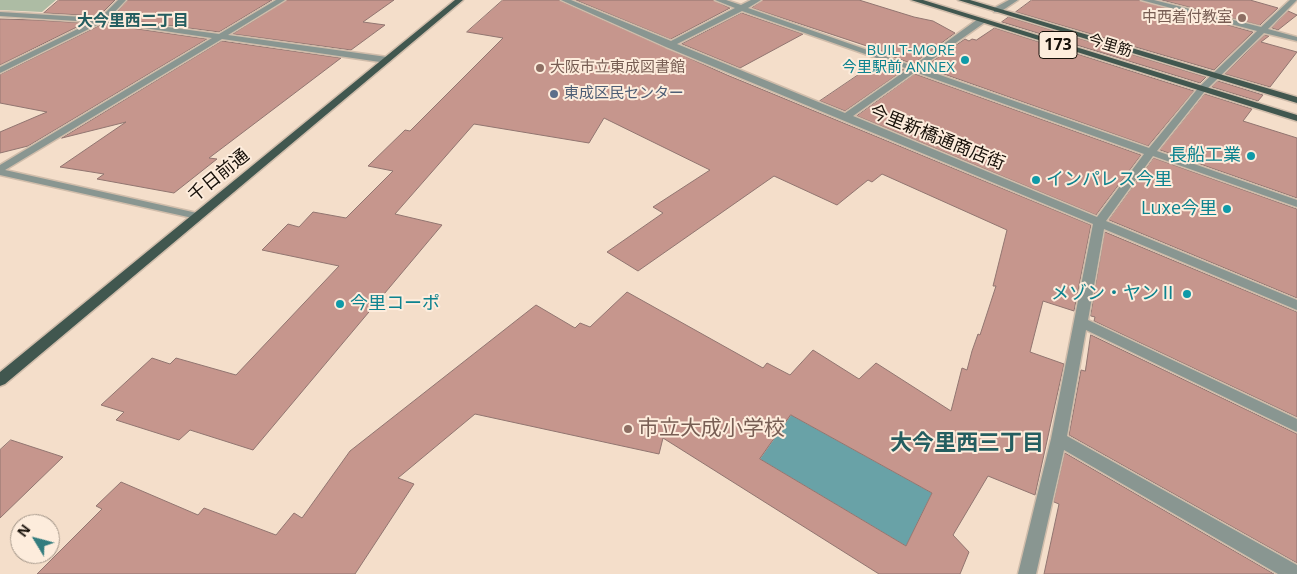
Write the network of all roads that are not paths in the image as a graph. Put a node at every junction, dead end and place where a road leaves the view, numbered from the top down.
1 (122, 0) edge
2 (281, 0) edge
3 (459, 0) edge
4 (719, 0) edge
5 (757, 0) edge
6 (915, 0) edge
7 (962, 0) edge
8 (1014, 0) edge
9 (1145, 0) edge
10 (1294, 0) edge
11 (570, 1) edge
12 (742, 8) junction
13 (996, 10) junction
14 (0, 14) edge
15 (102, 20) junction
16 (981, 21) junction
17 (1260, 30) junction
18 (221, 36) junction
19 (1297, 39) edge
20 (669, 45) junction
21 (387, 60) junction
22 (912, 68) junction
23 (0, 70) edge
24 (1214, 75) junction
25 (1202, 89) junction
26 (1297, 100) edge
27 (845, 118) junction
28 (1297, 118) edge
29 (1150, 153) junction
30 (0, 171) edge
31 (1297, 204) edge
32 (197, 216) junction
33 (1099, 223) junction
34 (1297, 305) edge
35 (1081, 322) junction
36 (0, 380) edge
37 (1297, 426) edge
38 (1059, 439) junction
39 (1027, 574) edge
40 (1295, 574) edge

1 - 15 street
2 - 18 street
3 - 21 main road, 千日前通
4 - 12 street
5 - 12 street
6 - 16 main road, 今里筋 / 173
7 - 13 main road, 今里筋 / 173
8 - 13 street
9 - 17 street
10 - 17 street
11 - 20 street, 今里新橋通商店街
12 - 20 street
12 - 22 street
13 - 24 main road, 今里筋 / 173
14 - 15 street
15 - 18 street
15 - 23 street
16 - 22 street
16 - 25 main road, 今里筋 / 173
17 - 19 street
17 - 24 street
18 - 21 street
18 - 30 street
20 - 27 street, 今里新橋通商店街
21 - 32 main road, 千日前通
22 - 27 street
22 - 29 street
24 - 25 street
24 - 26 main road, 今里筋 / 173
25 - 28 main road, 今里筋 / 173
25 - 29 street
27 - 33 street, 今里新橋通商店街
29 - 31 street
29 - 33 street
30 - 32 street
32 - 36 main road, 千日前通
33 - 34 street, 今里新橋通商店街
33 - 35 street
35 - 37 street
35 - 38 street
38 - 39 street
38 - 40 street

